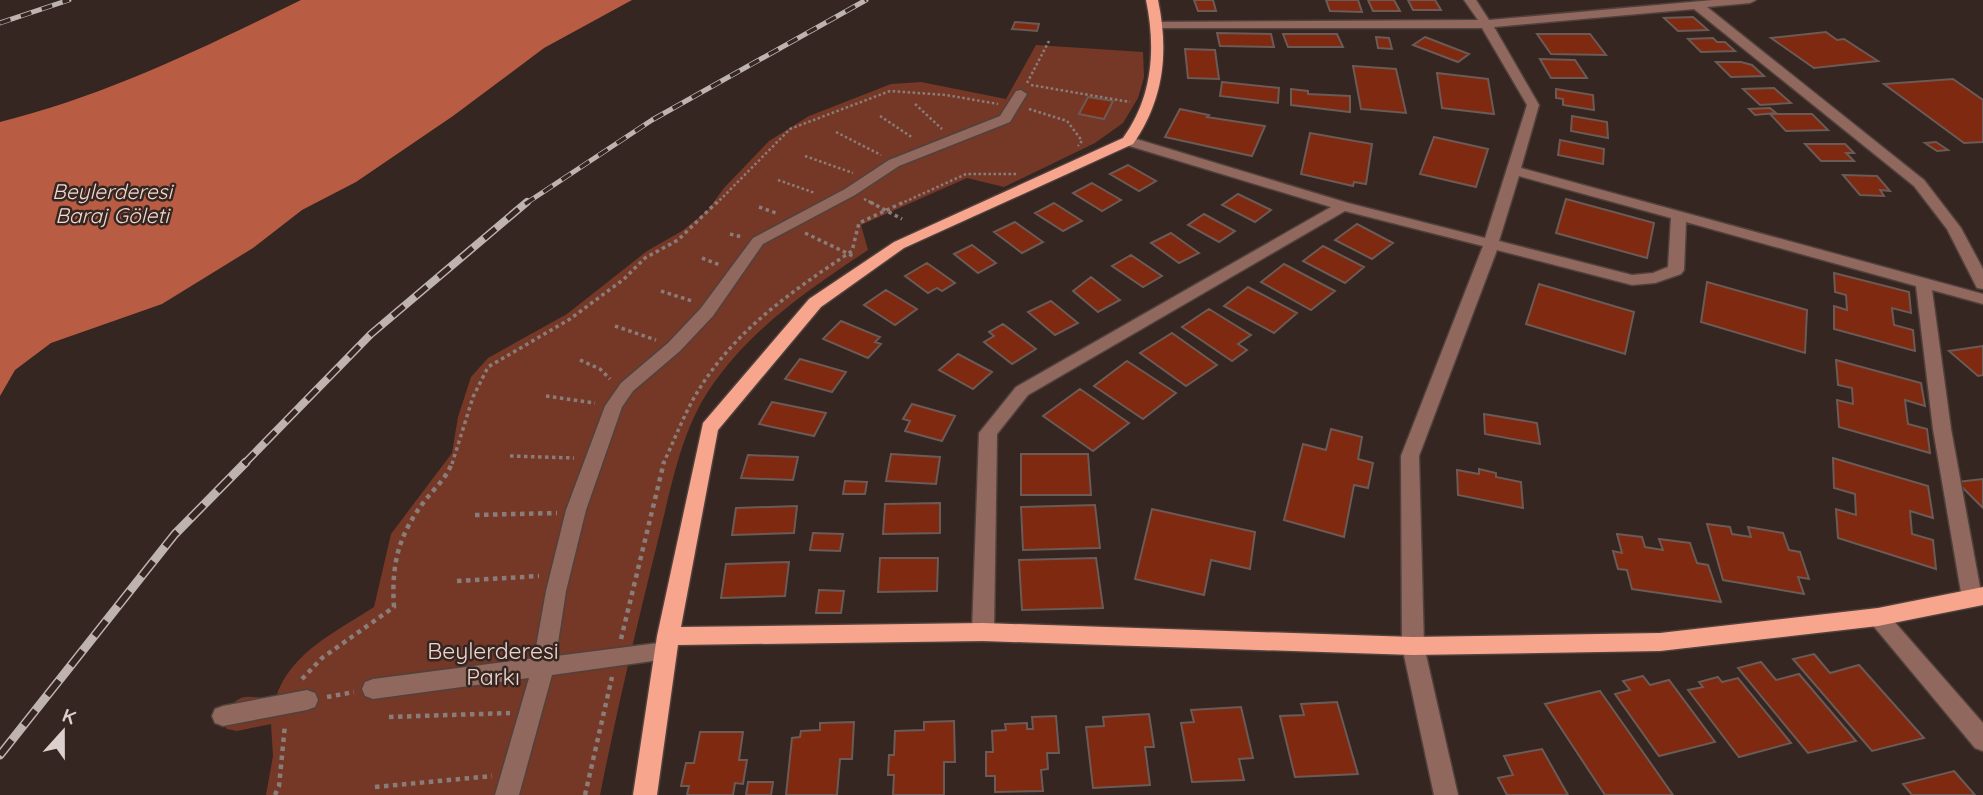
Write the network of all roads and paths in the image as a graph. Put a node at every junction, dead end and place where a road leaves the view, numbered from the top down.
1 (1152, 0) edge
2 (1470, 0) edge
3 (1750, 0) edge
4 (1697, 5) junction
5 (1159, 24) junction
6 (1487, 24) junction
7 (1049, 41) dead end
8 (1021, 94) dead end
9 (915, 104) dead end
10 (1150, 105) junction
11 (880, 116) dead end
12 (836, 132) dead end
13 (953, 139) junction
14 (1128, 141) junction
15 (930, 147) junction
16 (805, 156) dead end
17 (896, 162) junction
18 (1513, 170) junction
19 (870, 179) junction
20 (778, 180) dead end
21 (843, 196) junction
22 (1343, 206) junction
23 (1679, 215) junction
24 (902, 219) dead end
25 (789, 225) junction
26 (1491, 243) junction
27 (874, 262) junction
28 (1923, 282) junction
29 (1983, 284) edge
30 (661, 291) dead end
31 (1983, 299) edge
32 (711, 307) junction
33 (615, 326) dead end
34 (674, 346) junction
35 (580, 360) dead end
36 (546, 396) dead end
37 (619, 399) junction
38 (510, 456) dead end
39 (594, 459) junction
40 (576, 512) junction
41 (475, 515) dead end
42 (560, 575) junction
43 (457, 581) dead end
44 (1977, 597) edge
45 (1878, 617) junction
46 (983, 632) junction
47 (667, 644) junction
48 (1413, 646) junction
49 (617, 657) junction
50 (543, 667) junction
51 (373, 688) joint
52 (307, 700) joint
53 (529, 713) junction
54 (223, 716) dead end
55 (389, 718) dead end
56 (1983, 740) edge
57 (512, 774) junction
58 (375, 788) dead end
59 (507, 795) edge
60 (585, 795) edge
61 (645, 795) edge
62 (1446, 795) edge

1 - 5 main road
2 - 6 street
3 - 4 street
4 - 6 street
4 - 29 street
5 - 6 street
5 - 10 main road
6 - 18 street
7 - 10 path
8 - 13 street
9 - 13 path
10 - 14 main road
11 - 15 path
12 - 17 path
13 - 15 street
14 - 22 street
14 - 27 main road
15 - 17 street
16 - 19 path
17 - 19 street
18 - 23 street
18 - 26 street
19 - 21 street
20 - 21 path
21 - 24 path
21 - 25 street
22 - 26 street
22 - 46 street
23 - 26 street
23 - 28 street
25 - 27 path
25 - 32 street
26 - 48 street
27 - 47 main road
28 - 31 street
28 - 44 street
30 - 32 path
32 - 34 street
33 - 34 path
34 - 37 street
35 - 37 path
36 - 37 path
37 - 39 street
38 - 39 path
39 - 40 street
40 - 41 path
40 - 42 street
42 - 43 path
42 - 50 street
44 - 45 main road
45 - 48 main road
45 - 56 street
46 - 47 main road
46 - 48 main road
47 - 49 street
47 - 61 main road
48 - 62 street
49 - 50 street
49 - 60 path
50 - 51 street
50 - 53 street
51 - 52 path
52 - 54 street
53 - 55 path
53 - 57 street
57 - 58 path
57 - 59 street

